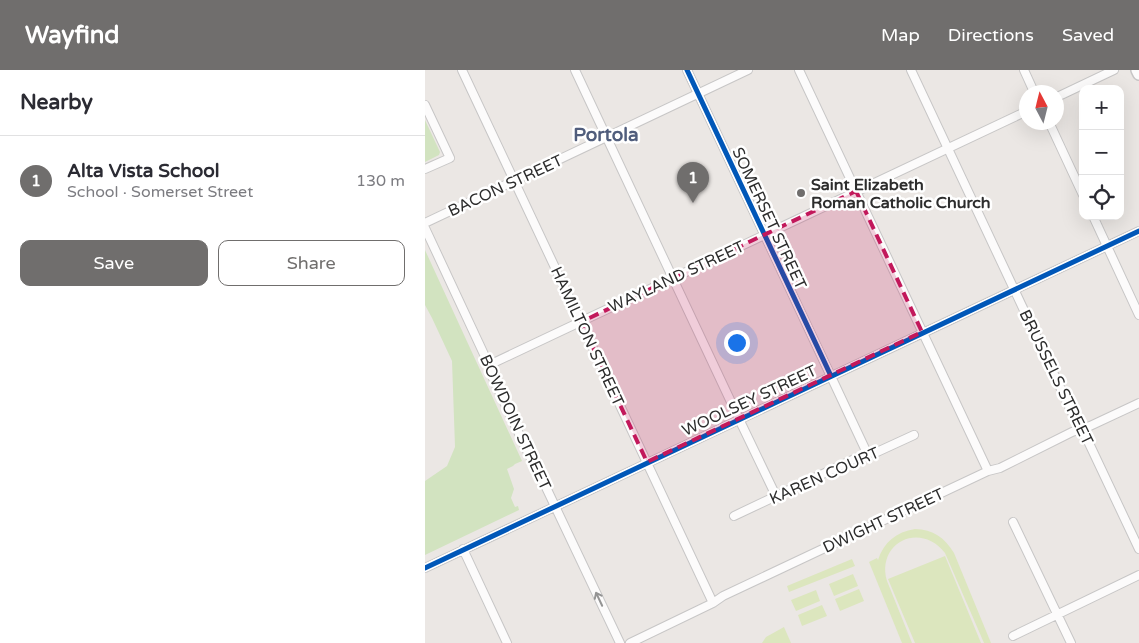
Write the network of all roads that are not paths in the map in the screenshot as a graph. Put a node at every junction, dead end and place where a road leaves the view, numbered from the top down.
1 (462, 70) edge
2 (575, 70) edge
3 (687, 70) edge
4 (748, 70) edge
5 (799, 70) edge
6 (911, 70) edge
7 (1024, 70) edge
8 (1114, 70) edge
9 (1137, 70) edge
10 (1139, 74) edge
11 (1031, 85) edge
12 (697, 93) junction
13 (1064, 94) edge
14 (425, 105) edge
15 (1019, 115) edge
16 (1053, 130) edge
17 (606, 137) junction
18 (948, 148) junction
19 (425, 169) edge
20 (515, 180) junction
21 (1079, 186) edge
22 (856, 191) junction
23 (1095, 220) edge
24 (425, 223) edge
25 (425, 228) edge
26 (1139, 231) edge
27 (764, 235) junction
28 (1107, 246) junction
29 (672, 278) junction
30 (1014, 289) junction
31 (1139, 315) edge
32 (581, 322) junction
33 (922, 332) junction
34 (489, 365) junction
35 (831, 376) junction
36 (1139, 403) edge
37 (739, 419) junction
38 (1081, 429) junction
39 (914, 435) dead end
40 (867, 453) junction
41 (647, 462) junction
42 (987, 471) junction
43 (776, 496) junction
44 (555, 506) junction
45 (734, 516) dead end
46 (1013, 522) dead end
47 (463, 549) junction
48 (1139, 549) edge
49 (425, 568) edge
50 (1139, 575) edge
51 (713, 603) junction
52 (1057, 614) junction
53 (1013, 636) dead end
54 (507, 643) edge
55 (620, 643) edge
56 (630, 643) edge
57 (1071, 643) edge

1 - 20 street, HAMILTON STREET
2 - 17 street
3 - 12 street, SOMERSET STREET
4 - 12 street, BACON STREET
5 - 22 street
6 - 18 street, BRUSSELS STREET
7 - 11 street
8 - 13 street
9 - 10 main road
12 - 17 street, BACON STREET
12 - 27 street, SOMERSET STREET
14 - 19 street
15 - 18 street, WAYLAND STREET
16 - 21 street
17 - 20 street, BACON STREET
17 - 29 street
18 - 22 street, WAYLAND STREET
18 - 30 street, BRUSSELS STREET
20 - 24 street, BACON STREET
20 - 32 street, HAMILTON STREET
22 - 27 street, WAYLAND STREET
22 - 33 street
23 - 28 street
25 - 34 street, BOWDOIN STREET
26 - 28 street, WOOLSEY STREET
27 - 29 street, WAYLAND STREET
27 - 35 street, SOMERSET STREET
28 - 30 street, WOOLSEY STREET
28 - 31 street
29 - 32 street, WAYLAND STREET
29 - 37 street
30 - 33 street, WOOLSEY STREET
30 - 38 street, BRUSSELS STREET
32 - 34 street, WAYLAND STREET
32 - 41 street, HAMILTON STREET
33 - 35 street, WOOLSEY STREET
33 - 42 street
34 - 44 street, BOWDOIN STREET
35 - 37 street, WOOLSEY STREET
35 - 40 street, SOMERSET STREET
36 - 38 street, DWIGHT STREET
37 - 41 street, WOOLSEY STREET
37 - 43 street
38 - 42 street, DWIGHT STREET
38 - 48 street, BRUSSELS STREET
39 - 40 street, KAREN COURT
40 - 43 street, KAREN COURT
41 - 44 street, WOOLSEY STREET
41 - 51 street, HAMILTON STREET
42 - 51 street, DWIGHT STREET
43 - 45 street, KAREN COURT
44 - 47 street, WOOLSEY STREET
55 -> 44 street, BOWDOIN STREET
46 - 52 street
47 - 49 street, WOOLSEY STREET
47 - 54 street
50 - 52 street
51 - 56 street, DWIGHT STREET
52 - 53 street
52 - 57 street

